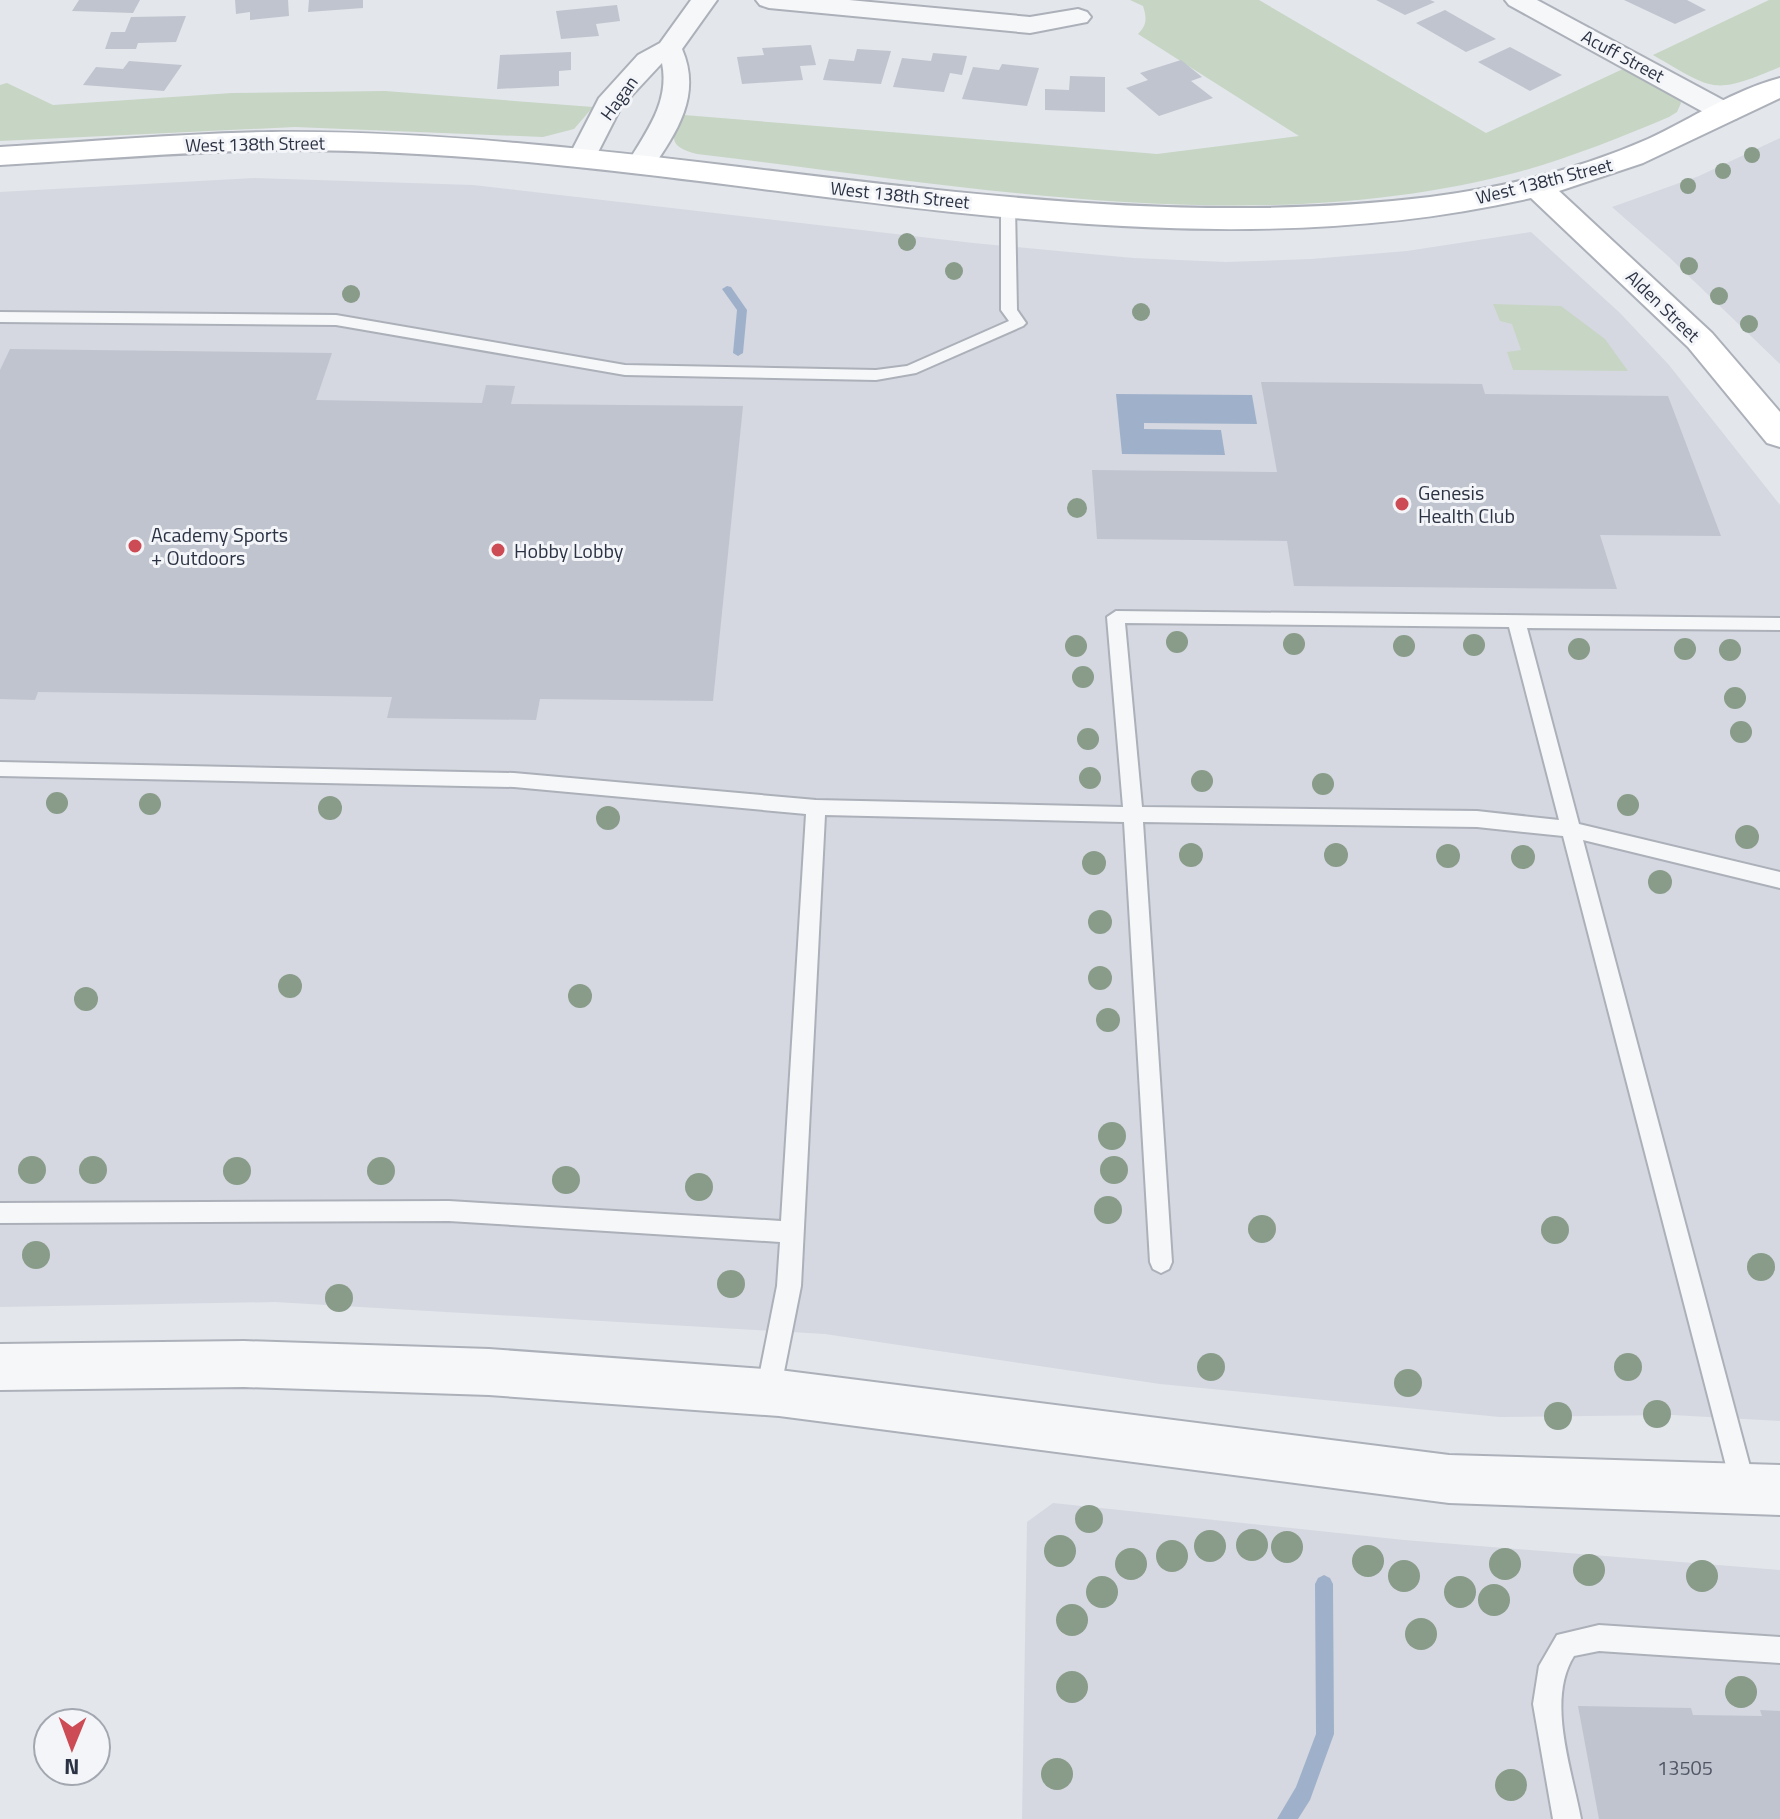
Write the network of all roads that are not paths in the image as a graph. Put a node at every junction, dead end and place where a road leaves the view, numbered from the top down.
1 (704, 0) edge
2 (769, 0) edge
3 (1518, 0) edge
4 (1078, 17) dead end
5 (669, 49) junction
6 (1780, 87) edge
7 (1726, 113) junction
8 (0, 156) edge
9 (582, 158) junction
10 (641, 164) junction
11 (1536, 186) junction
12 (1008, 206) junction
13 (0, 317) edge
14 (1780, 435) edge
15 (1516, 621) junction
16 (1780, 624) edge
17 (0, 769) edge
18 (816, 807) junction
19 (1133, 813) junction
20 (1570, 829) junction
21 (1780, 880) edge
22 (0, 1213) edge
23 (792, 1232) junction
24 (1161, 1262) dead end
25 (0, 1367) edge
26 (768, 1392) junction
27 (1762, 1489) edge
28 (1780, 1650) edge
29 (1567, 1819) edge

1 - 5 street, Hagan
2 - 4 street
3 - 7 street, Acuff Street
5 - 9 street, Hagan
5 - 10 street
6 - 7 street, West 138th Street
7 - 11 street, West 138th Street
8 - 9 street, West 138th Street
9 - 10 street, West 138th Street
10 - 12 street, West 138th Street
11 - 12 street, West 138th Street
11 - 14 street, Alden Street
12 - 13 lane
15 - 16 lane
15 - 19 lane
15 - 20 lane
17 - 18 lane
18 - 19 lane
18 - 23 lane
19 - 20 lane
19 - 24 lane
20 - 21 lane
20 - 27 lane
22 - 23 lane
23 - 26 lane
25 - 26 street
26 - 27 street
28 - 29 lane

